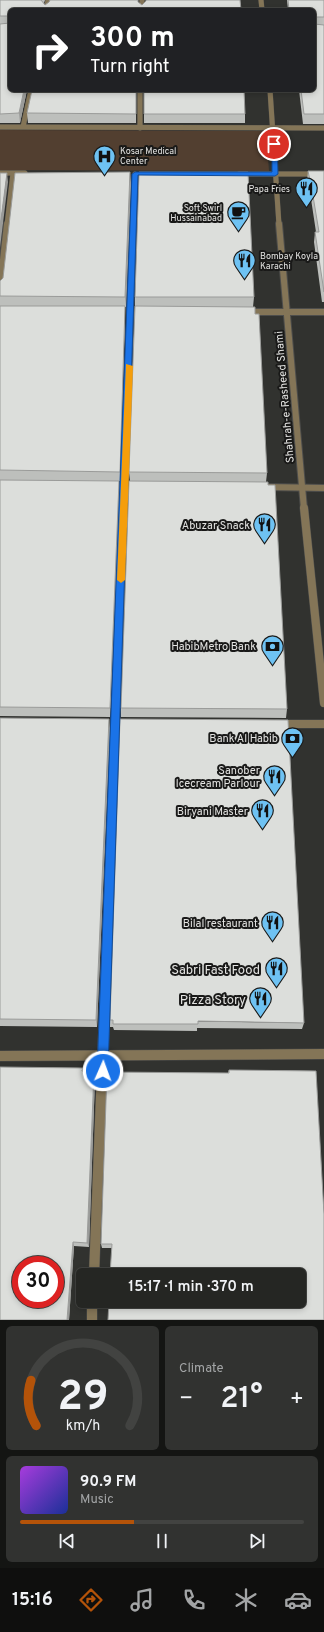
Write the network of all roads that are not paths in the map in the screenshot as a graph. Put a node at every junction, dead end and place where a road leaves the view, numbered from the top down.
1 (30, 92) edge
2 (140, 92) edge
3 (270, 92) edge
4 (0, 127) edge
5 (23, 127) junction
6 (140, 128) junction
7 (324, 128) edge
8 (273, 129) junction
9 (0, 173) edge
10 (13, 173) junction
11 (28, 173) edge
12 (135, 174) dead end
13 (236, 174) edge
14 (275, 174) junction
15 (324, 174) edge
16 (0, 287) edge
17 (240, 312) edge
18 (287, 312) junction
19 (324, 312) edge
20 (256, 487) edge
21 (302, 487) junction
22 (324, 488) edge
23 (324, 703) edge
24 (270, 724) edge
25 (324, 724) edge
26 (324, 1054) edge
27 (103, 1055) junction
28 (0, 1056) edge
29 (94, 1268) edge
30 (92, 1308) edge
31 (92, 1320) edge

1 - 5 street
2 - 6 street
3 - 8 street, Shahrah-e-Rasheed Shami
4 - 5 street
5 - 6 street
6 - 8 street
7 - 8 street
8 - 14 street, Shahrah-e-Rasheed Shami
9 - 10 street
10 - 11 street
10 - 16 street
12 - 27 street
13 - 14 street
14 - 15 street
14 - 18 street, Shahrah-e-Rasheed Shami
17 - 18 street
18 - 19 street
18 - 21 street, Shahrah-e-Rasheed Shami
20 - 21 street
21 - 22 street
21 - 23 street, Shahrah-e-Rasheed Shami
24 - 25 street
26 - 27 street
27 - 28 street
27 - 29 street
30 - 31 street

